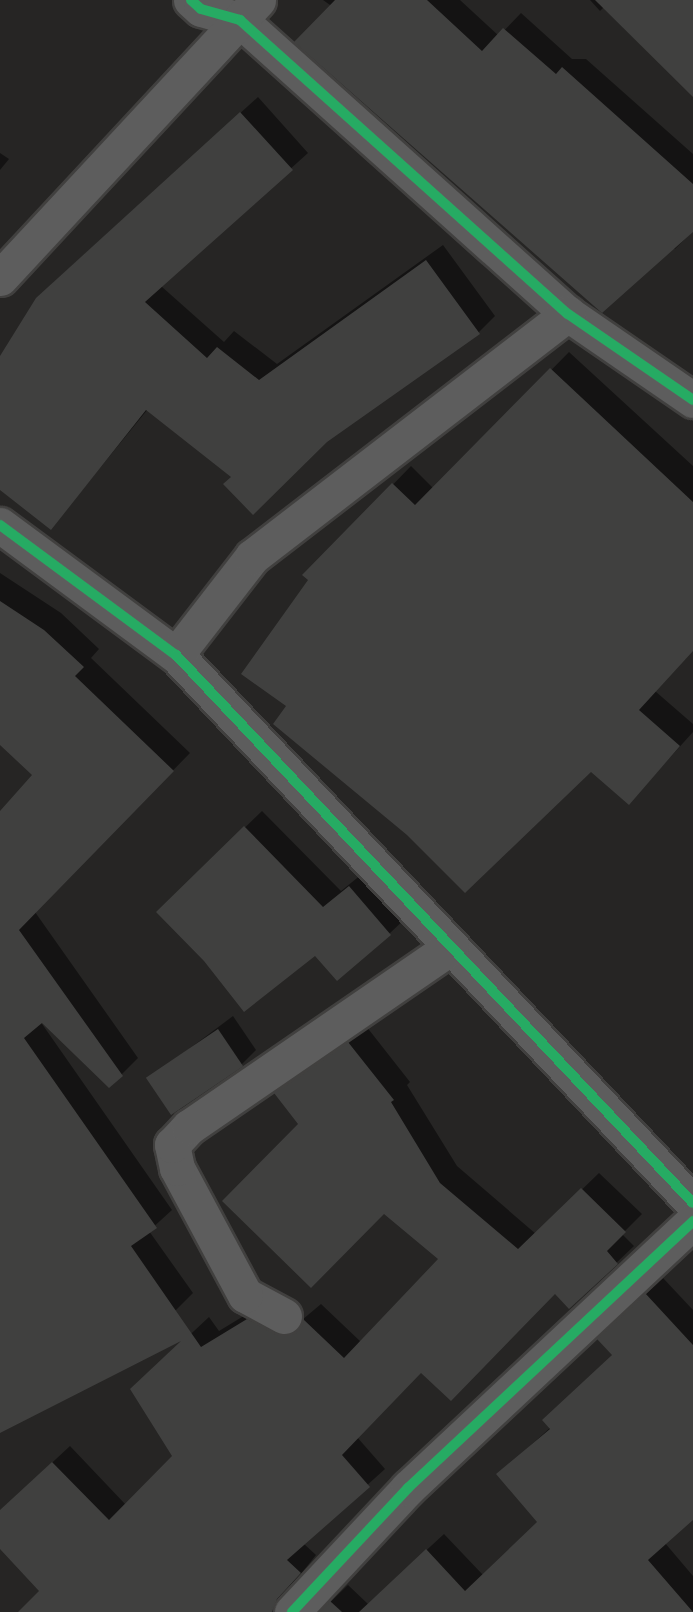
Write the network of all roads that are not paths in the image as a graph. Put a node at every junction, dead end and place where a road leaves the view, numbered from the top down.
1 (191, 0) edge
2 (249, 10) edge
3 (0, 278) edge
4 (568, 314) junction
5 (693, 400) edge
6 (0, 525) edge
7 (176, 655) junction
8 (451, 947) junction
9 (693, 1203) edge
10 (693, 1221) edge
11 (284, 1316) dead end
12 (292, 1612) edge

1 - 2 street
2 - 3 street
2 - 4 street
4 - 5 street
4 - 7 street
6 - 7 street
7 - 8 street
8 - 9 street
8 - 11 street
10 - 12 street

